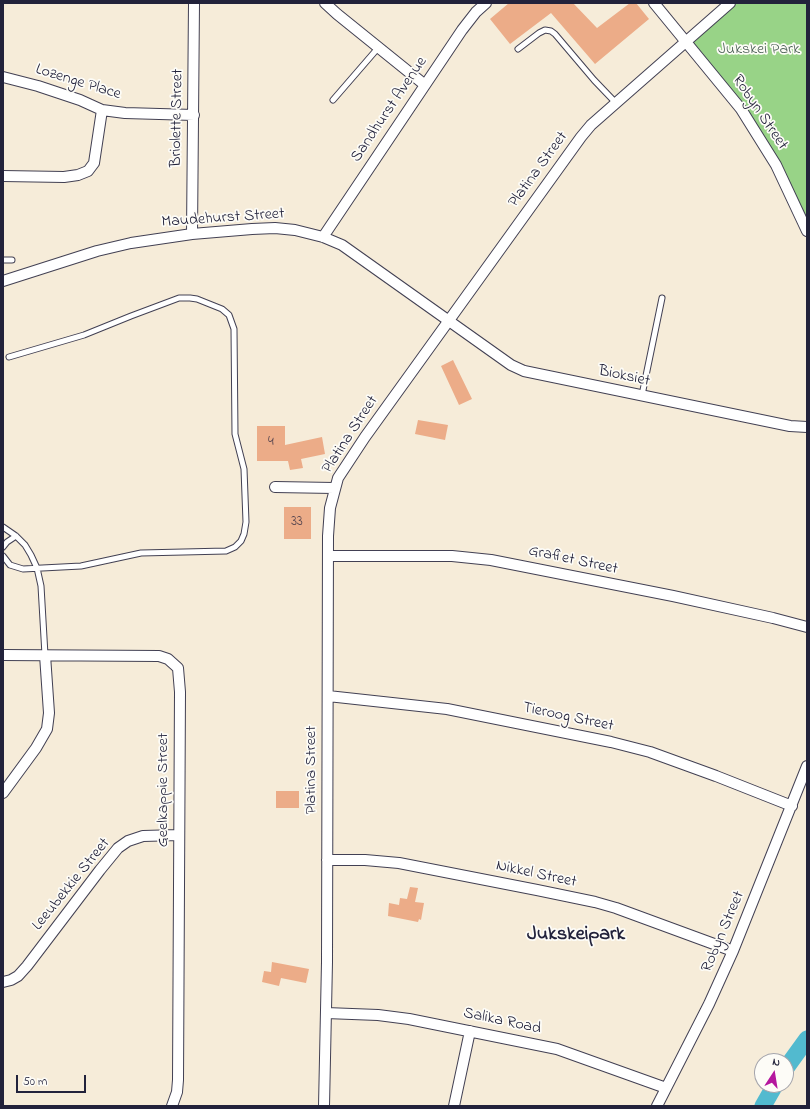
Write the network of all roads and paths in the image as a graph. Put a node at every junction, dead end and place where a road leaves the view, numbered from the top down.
1 (194, 3) edge
2 (325, 3) edge
3 (486, 3) edge
4 (654, 3) edge
5 (730, 3) edge
6 (686, 41) junction
7 (378, 48) junction
8 (518, 49) dead end
9 (3, 77) edge
10 (425, 85) junction
11 (333, 100) dead end
12 (616, 103) junction
13 (102, 110) junction
14 (194, 115) junction
15 (3, 176) edge
16 (807, 231) edge
17 (192, 234) junction
18 (323, 237) junction
19 (3, 260) edge
20 (12, 260) dead end
21 (3, 281) edge
22 (662, 298) dead end
23 (449, 321) junction
24 (9, 358) dead end
25 (642, 396) junction
26 (807, 428) edge
27 (275, 487) dead end
28 (334, 488) junction
29 (3, 527) edge
30 (16, 536) junction
31 (3, 547) edge
32 (3, 556) edge
33 (328, 556) junction
34 (37, 568) junction
35 (807, 627) edge
36 (3, 655) edge
37 (45, 655) junction
38 (328, 696) junction
39 (807, 766) edge
40 (3, 793) edge
41 (792, 806) junction
42 (179, 835) junction
43 (327, 860) junction
44 (733, 951) junction
45 (3, 982) edge
46 (326, 1013) junction
47 (470, 1031) junction
48 (666, 1088) junction
49 (172, 1106) edge
50 (324, 1106) edge
51 (454, 1106) edge
52 (657, 1106) edge

1 - 14 street, Briolette Street
2 - 7 street
3 - 10 street, Sandhurst Avenue
4 - 6 street, Robyn Street
5 - 6 street, Platina Street
6 - 12 street, Platina Street
6 - 16 street, Robyn Street
7 - 10 street
7 - 11 lane
8 - 12 lane
9 - 13 street, Lozenge Place
10 - 18 street, Sandhurst Avenue
12 - 23 street, Platina Street
13 - 14 street, Lozenge Place
13 - 15 street
14 - 17 street, Briolette Street
17 - 18 street, Maudehurst Street
17 - 21 street, Maudehurst Street
18 - 23 street, Maudehurst Street
19 - 20 lane
22 - 25 lane
23 - 25 street, Bioksiet
23 - 28 street, Platina Street
24 - 34 lane
25 - 26 street, Bioksiet
27 - 28 street
28 - 33 street, Platina Street
29 - 30 lane
30 - 31 lane
30 - 34 lane
32 - 34 lane
33 - 35 street, Grafiet Street
33 - 38 street, Platina Street
34 - 37 lane
36 - 37 street, Geelkappie Street
37 - 40 street
37 - 42 street, Geelkappie Street
38 - 41 street, Tieroog Street
38 - 43 street, Platina Street
39 - 41 street, Robyn Street
41 - 44 street, Robyn Street
42 - 45 street, Leeubekkie Street
42 - 49 street, Geelkappie Street
43 - 44 street, Nikkel Street
43 - 46 street, Platina Street
44 - 48 street, Robyn Street
46 - 47 street, Salika Road
46 - 50 street, Platina Street
47 - 48 street, Salika Road
47 - 51 street
48 - 52 street, Robyn Street

